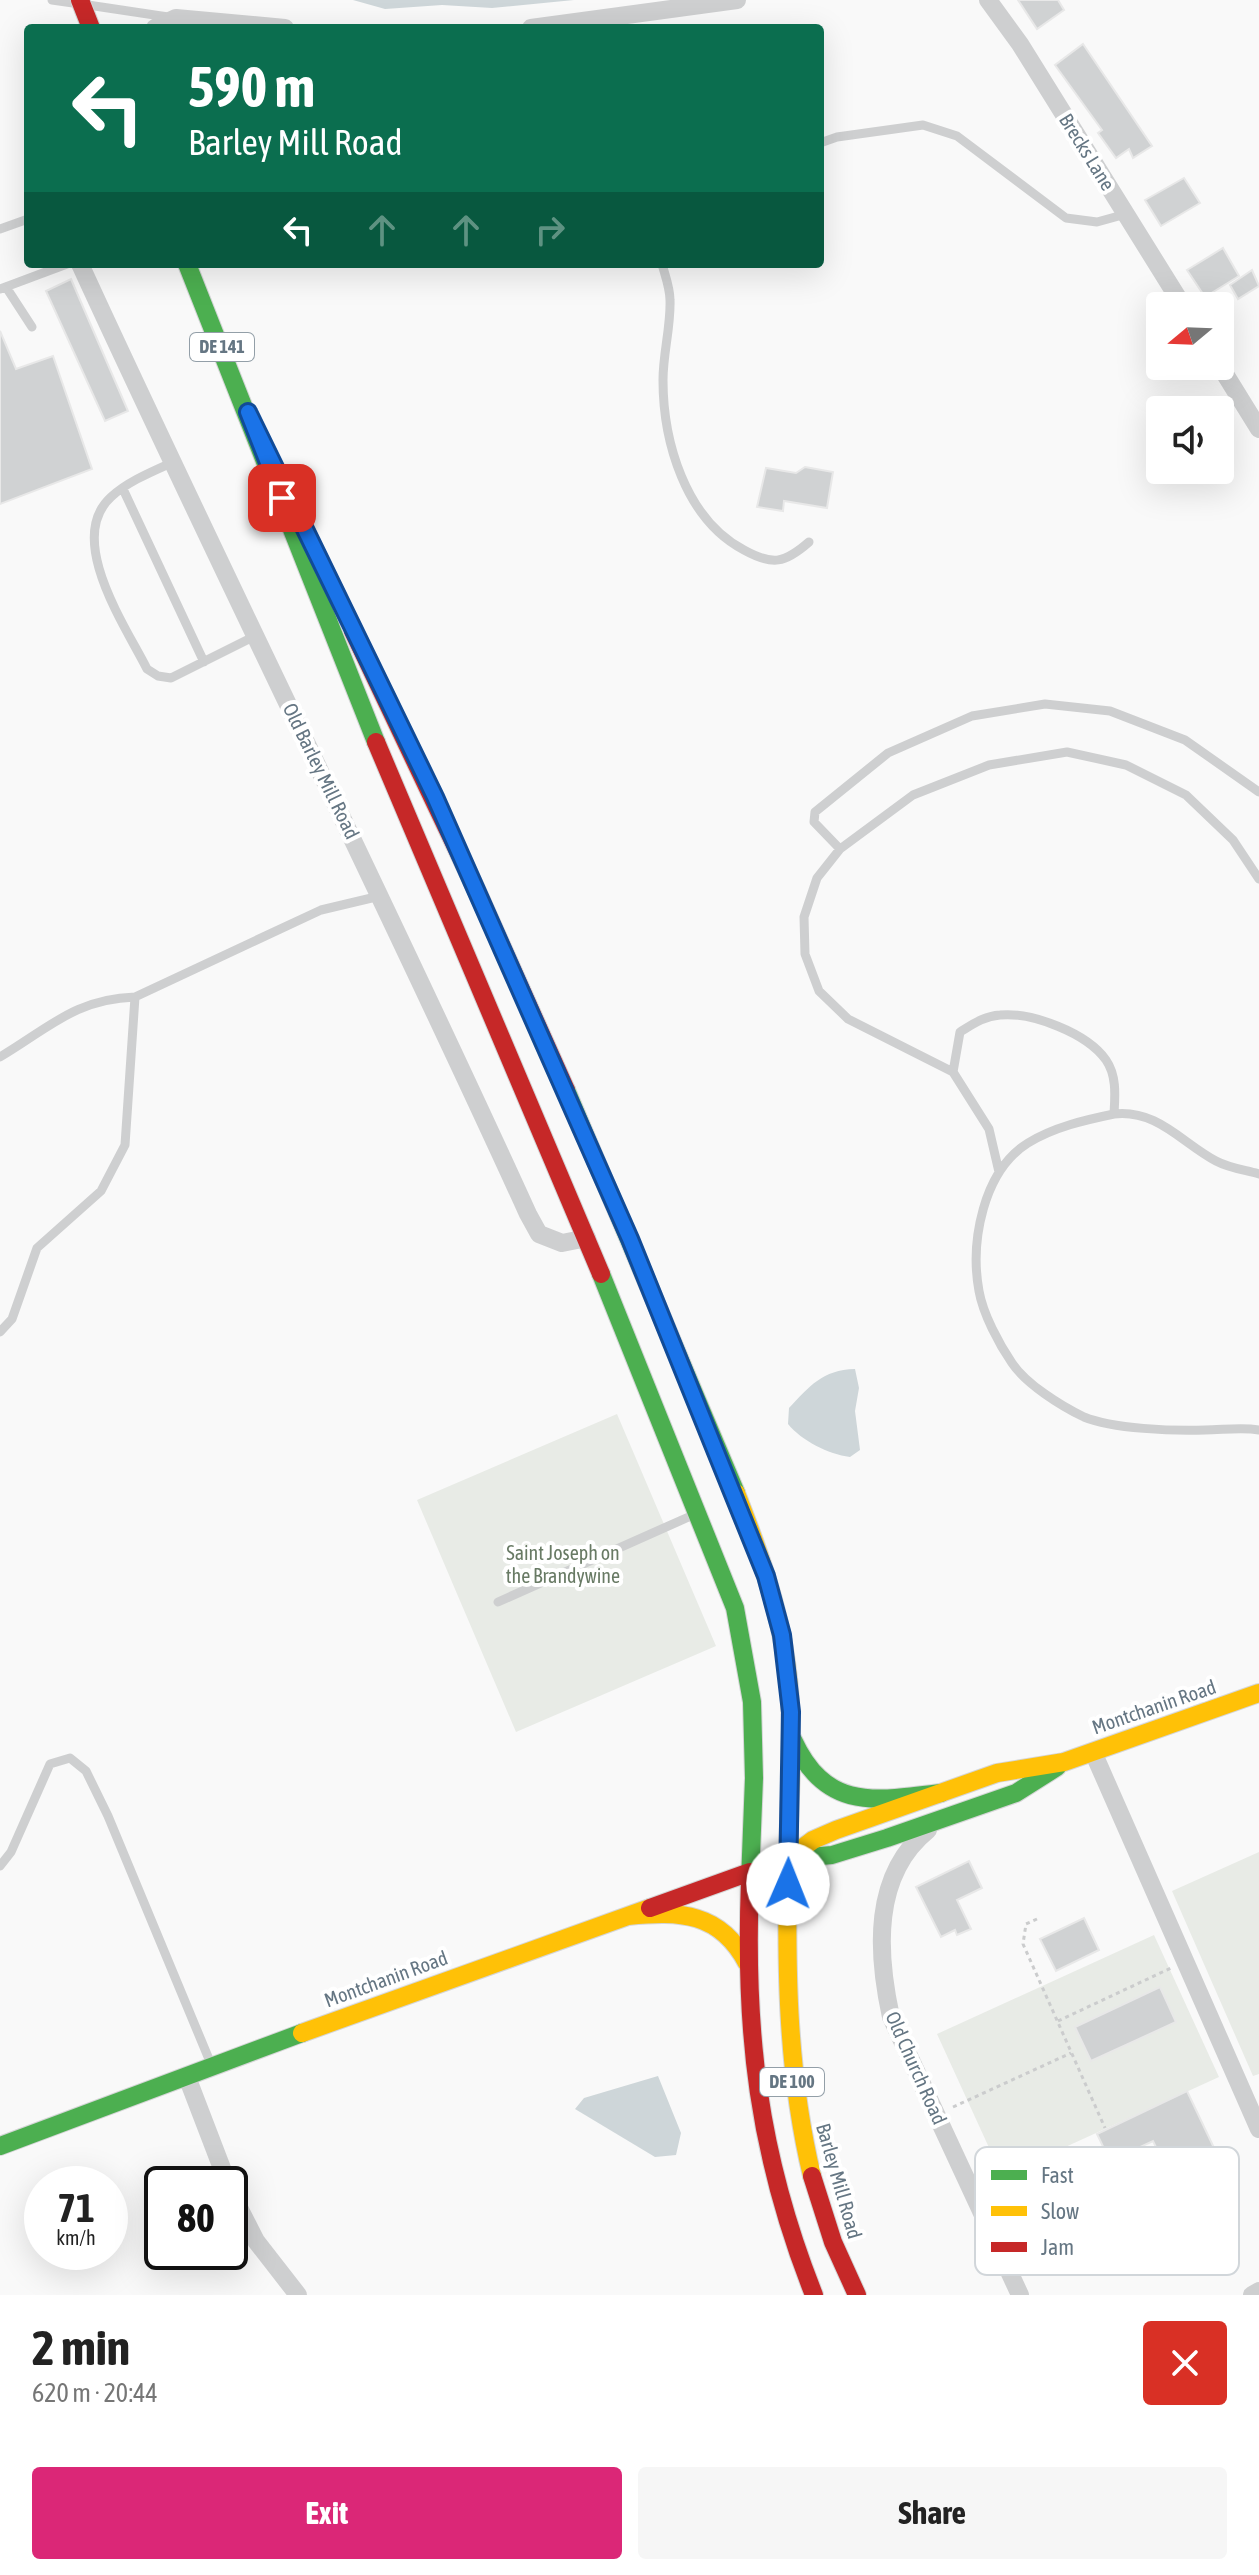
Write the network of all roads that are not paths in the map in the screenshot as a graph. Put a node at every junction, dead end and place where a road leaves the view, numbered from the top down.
1 (52, 0) edge
2 (80, 0) edge
3 (737, 0) edge
4 (988, 0) edge
5 (176, 18) junction
6 (89, 24) edge
7 (163, 24) edge
8 (241, 24) edge
9 (560, 24) edge
10 (824, 142) edge
11 (1126, 214) junction
12 (24, 220) edge
13 (0, 229) edge
14 (56, 268) edge
15 (82, 268) edge
16 (189, 268) edge
17 (663, 268) edge
18 (3, 288) edge
19 (1174, 292) edge
20 (32, 327) dead end
21 (1232, 380) edge
22 (1252, 403) edge
23 (248, 412) junction
24 (1259, 429) edge
25 (171, 463) junction
26 (123, 489) junction
27 (809, 542) dead end
28 (255, 636) junction
29 (204, 662) junction
30 (1259, 792) edge
31 (840, 849) junction
32 (1259, 879) edge
33 (380, 896) junction
34 (135, 997) junction
35 (0, 1057) edge
36 (953, 1072) junction
37 (1114, 1114) junction
38 (999, 1172) junction
39 (1259, 1174) edge
40 (587, 1238) junction
41 (0, 1332) edge
42 (1259, 1430) edge
43 (717, 1452) junction
44 (699, 1512) junction
45 (498, 1602) dead end
46 (1259, 1693) edge
47 (793, 1740) junction
48 (1093, 1752) junction
49 (1064, 1762) junction
50 (941, 1793) junction
51 (962, 1812) junction
52 (788, 1859) junction
53 (0, 1866) edge
54 (750, 1872) junction
55 (628, 1916) junction
56 (747, 1963) junction
57 (213, 2067) junction
58 (187, 2077) junction
59 (1259, 2129) edge
60 (0, 2146) edge
61 (221, 2166) edge
62 (975, 2198) edge
63 (248, 2225) edge
64 (1011, 2275) edge
65 (1259, 2291) edge
66 (298, 2295) edge
67 (814, 2295) edge
68 (857, 2295) edge
69 (1020, 2295) edge
70 (1252, 2295) edge

1 - 5 lane
2 - 6 main road, bridge
3 - 9 street
4 - 11 street, Brecks Lane
5 - 7 street
5 - 8 street
10 - 11 lane
11 - 19 street, Brecks Lane
12 - 13 lane
14 - 18 lane
15 - 25 street, Old Barley Mill Road
16 - 23 main road, Barley Mill Road / DE 141
17 - 27 lane
18 - 20 lane
21 - 22 street
22 - 24 street
23 - 40 main road, Barley Mill Road / DE 141
23 - 43 main road, Barley Mill Road / DE 141
25 - 26 lane
25 - 28 street, Old Barley Mill Road
26 - 29 lane
26 - 29 lane
28 - 29 lane
28 - 33 street, Old Barley Mill Road
30 - 31 lane
31 - 32 lane
31 - 36 lane
33 - 34 lane
33 - 40 street, Old Barley Mill Road
34 - 35 lane
34 - 41 lane
36 - 37 lane
36 - 38 lane
37 - 38 lane
37 - 39 lane
38 - 42 lane
40 - 43 main road
40 - 44 main road, Barley Mill Road / DE 141
43 - 47 main road, Barley Mill Road / DE 141
44 - 45 lane
44 - 54 main road, Barley Mill Road / DE 141
46 - 48 main road, Montchanin Road
47 - 50 main road
47 - 52 main road, Barley Mill Road / DE 141
48 - 49 main road, Montchanin Road
48 - 59 street
49 - 50 main road, Montchanin Road
49 - 51 main road, Montchanin Road
50 - 52 main road, Montchanin Road
51 - 52 main road, Montchanin Road
51 - 62 street, Old Church Road
52 - 54 main road, Montchanin Road
52 - 68 main road, Barley Mill Road / DE 100
53 - 57 lane
54 - 55 main road, Montchanin Road
54 - 56 main road, Barley Mill Road / DE 141
55 - 56 main road
55 - 57 main road, Montchanin Road
56 - 67 main road, Barley Mill Road / DE 100
57 - 58 main road, Montchanin Road
58 - 60 main road, Montchanin Road
58 - 61 street
63 - 66 street
64 - 69 street, Old Church Road
65 - 70 street

